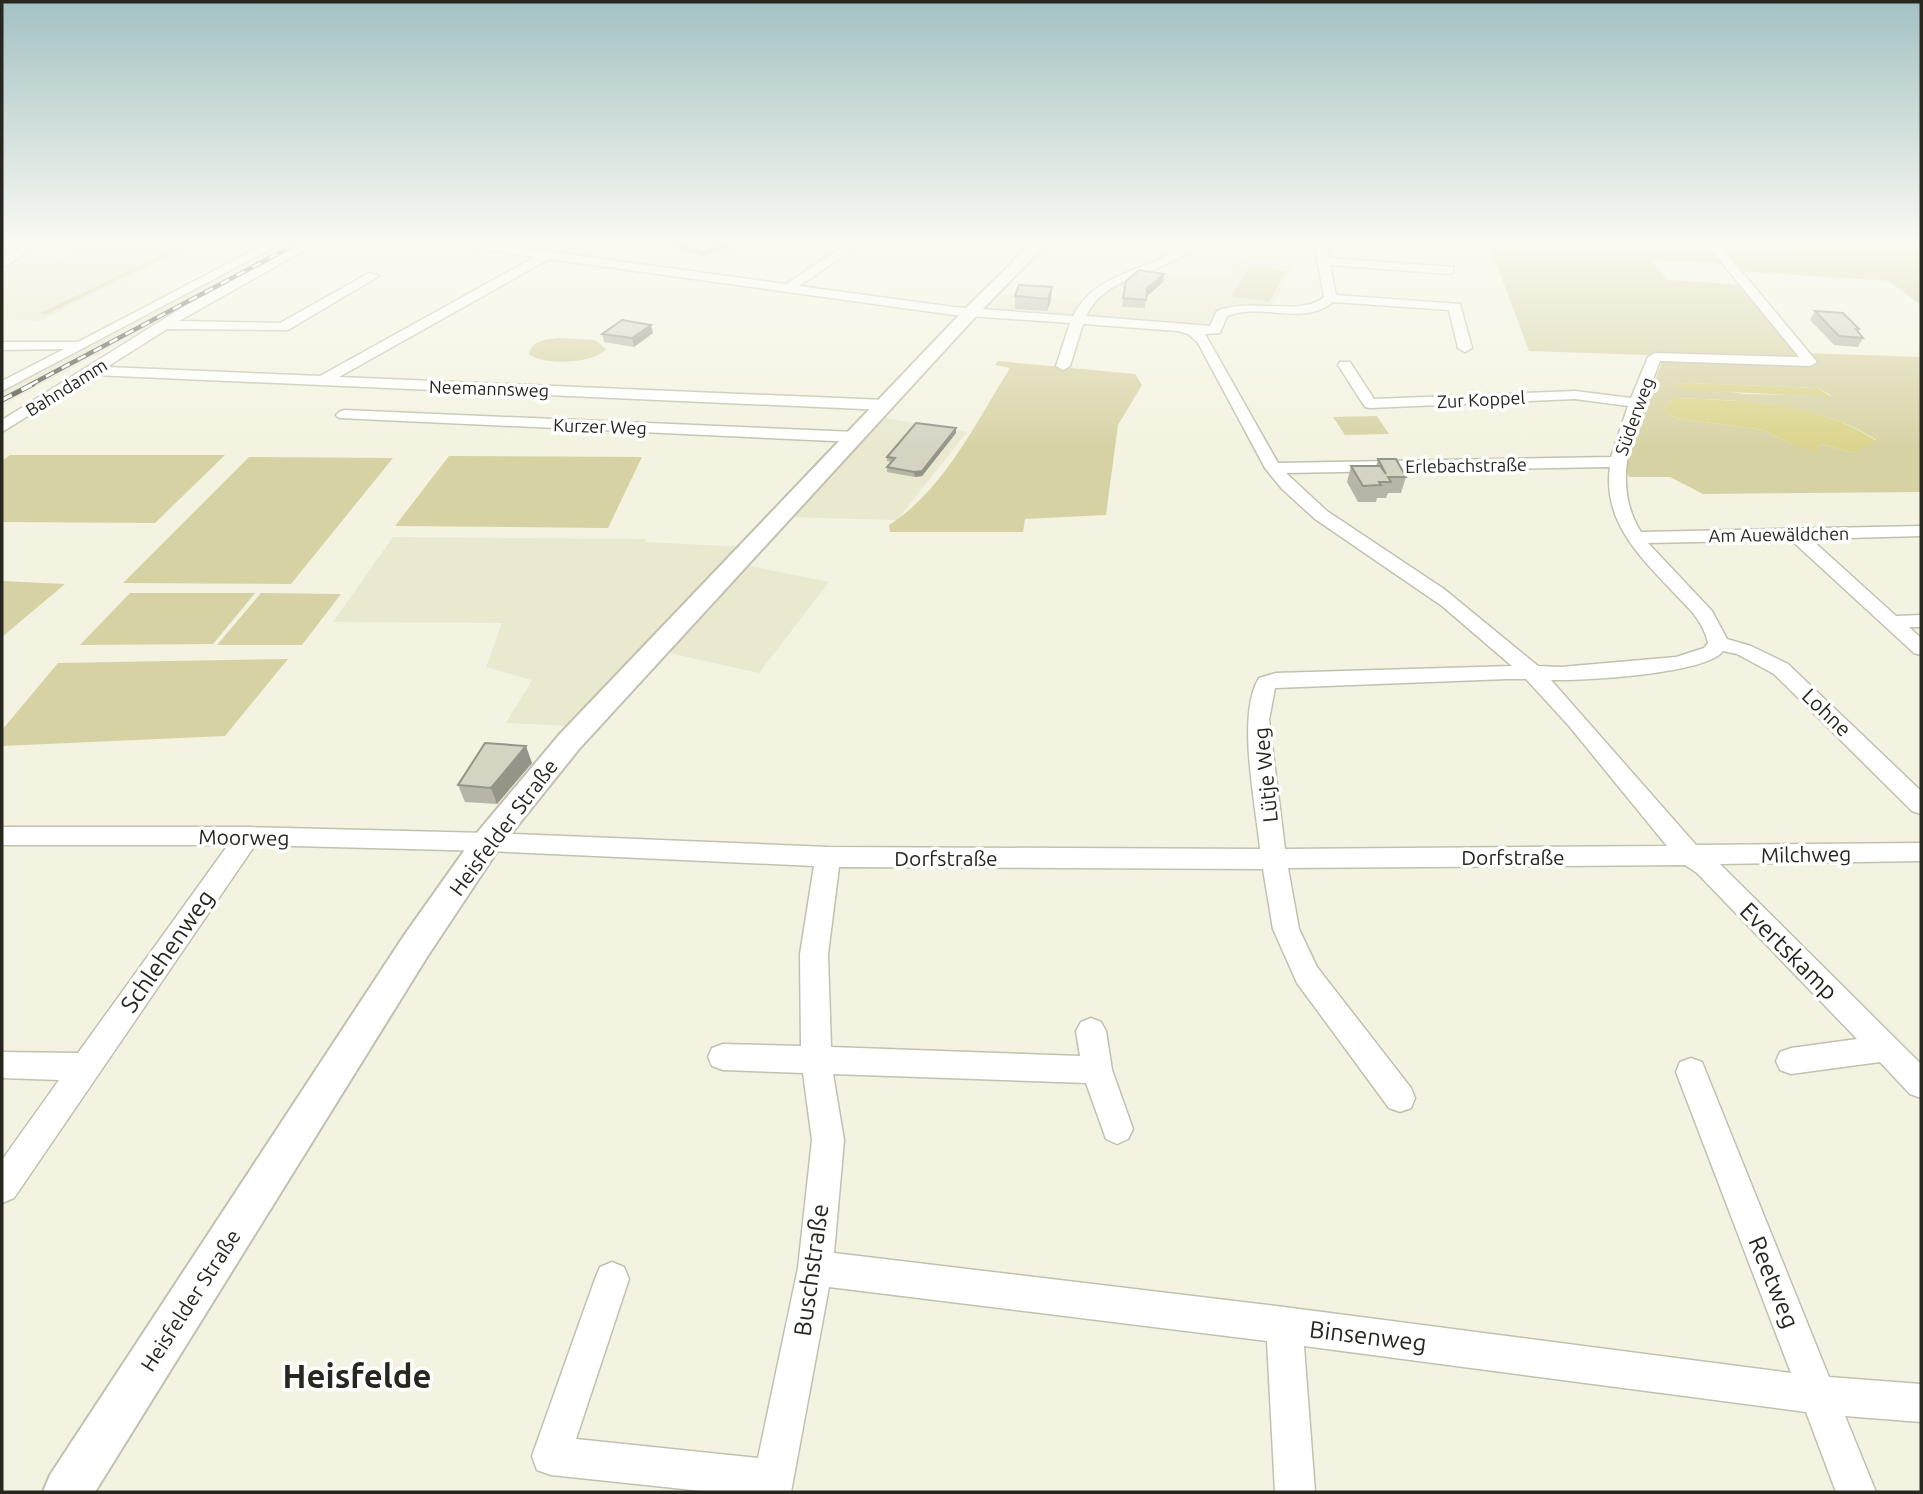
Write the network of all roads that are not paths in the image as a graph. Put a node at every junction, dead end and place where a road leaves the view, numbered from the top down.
1 (145, 312) edge
2 (190, 312) edge
3 (310, 312) edge
4 (446, 312) edge
5 (971, 312) joint
6 (1082, 312) edge
7 (1228, 312) edge
8 (1456, 312) edge
9 (1769, 312) edge
10 (1079, 320) junction
11 (166, 325) junction
12 (1193, 331) junction
13 (2, 346) edge
14 (80, 346) junction
15 (1465, 348) dead end
16 (1345, 365) dead end
17 (1063, 366) dead end
18 (92, 371) junction
19 (322, 381) junction
20 (2, 387) edge
21 (1637, 403) junction
22 (885, 405) junction
23 (344, 415) dead end
24 (2, 427) edge
25 (856, 437) junction
26 (1617, 462) junction
27 (1273, 468) junction
28 (1921, 531) edge
29 (1795, 534) junction
30 (1636, 538) junction
31 (1921, 621) edge
32 (1891, 622) junction
33 (1718, 643) junction
34 (1921, 649) edge
35 (1533, 674) junction
36 (1921, 805) edge
37 (2, 836) edge
38 (247, 836) junction
39 (487, 842) junction
40 (1921, 852) edge
41 (1690, 855) junction
42 (828, 857) junction
43 (1274, 859) junction
44 (1091, 1031) dead end
45 (1886, 1048) junction
46 (723, 1057) dead end
47 (816, 1060) junction
48 (1791, 1061) dead end
49 (2, 1065) edge
50 (86, 1067) junction
51 (1097, 1070) junction
52 (1691, 1072) dead end
53 (1921, 1084) edge
54 (1400, 1098) dead end
55 (1116, 1129) dead end
56 (2, 1187) edge
57 (816, 1268) junction
58 (612, 1279) dead end
59 (1283, 1325) junction
60 (1819, 1395) junction
61 (1921, 1403) edge
62 (773, 1486) edge
63 (67, 1492) edge
64 (1295, 1492) edge
65 (1856, 1492) edge

1 - 14 street
2 - 11 street, Bahndamm
3 - 11 street
4 - 19 street
5 - 10 street
5 - 22 main road, Heisfelder Straße
6 - 10 street
7 - 12 street
8 - 15 street
9 - 21 street, Süderweg
10 - 12 street
10 - 17 street
11 - 18 street, Bahndamm
12 - 27 street
13 - 14 street
14 - 20 street
16 - 21 street, Zur Koppel
18 - 19 street, Neemannsweg
18 - 24 street, Bahndamm
19 - 22 street, Neemannsweg
21 - 26 street, Süderweg
22 - 25 main road, Heisfelder Straße
23 - 25 street, Kurzer Weg
25 - 39 main road, Heisfelder Straße
26 - 27 street, Erlebachstraße
26 - 30 street, Süderweg
27 - 35 street
28 - 29 street, Am Auewäldchen
29 - 30 street, Am Auewäldchen
29 - 32 street
30 - 33 street, Süderweg
31 - 32 street
32 - 34 street
33 - 35 street
33 - 36 street, Lohne
35 - 41 street
35 - 43 street, Lütje Weg
37 - 38 street, Moorweg
38 - 39 street, Moorweg
38 - 50 street, Schlehenweg
39 - 42 street, Dorfstraße
39 - 63 main road, Heisfelder Straße
40 - 41 street, Milchweg
41 - 43 street, Dorfstraße
41 - 45 street, Evertskamp
42 - 43 street, Dorfstraße
42 - 47 street, Buschstraße
43 - 54 street, Lütje Weg
44 - 51 street
45 - 48 street
45 - 53 street, Evertskamp
46 - 47 street
47 - 51 street
47 - 57 street, Buschstraße
49 - 50 street
50 - 56 street, Schlehenweg
51 - 55 street
52 - 60 street, Reetweg
57 - 59 street, Binsenweg
57 - 62 street, Buschstraße
58 - 62 street, Buschstraße
59 - 60 street, Binsenweg
59 - 64 street
60 - 61 street, Binsenweg
60 - 65 street, Reetweg

